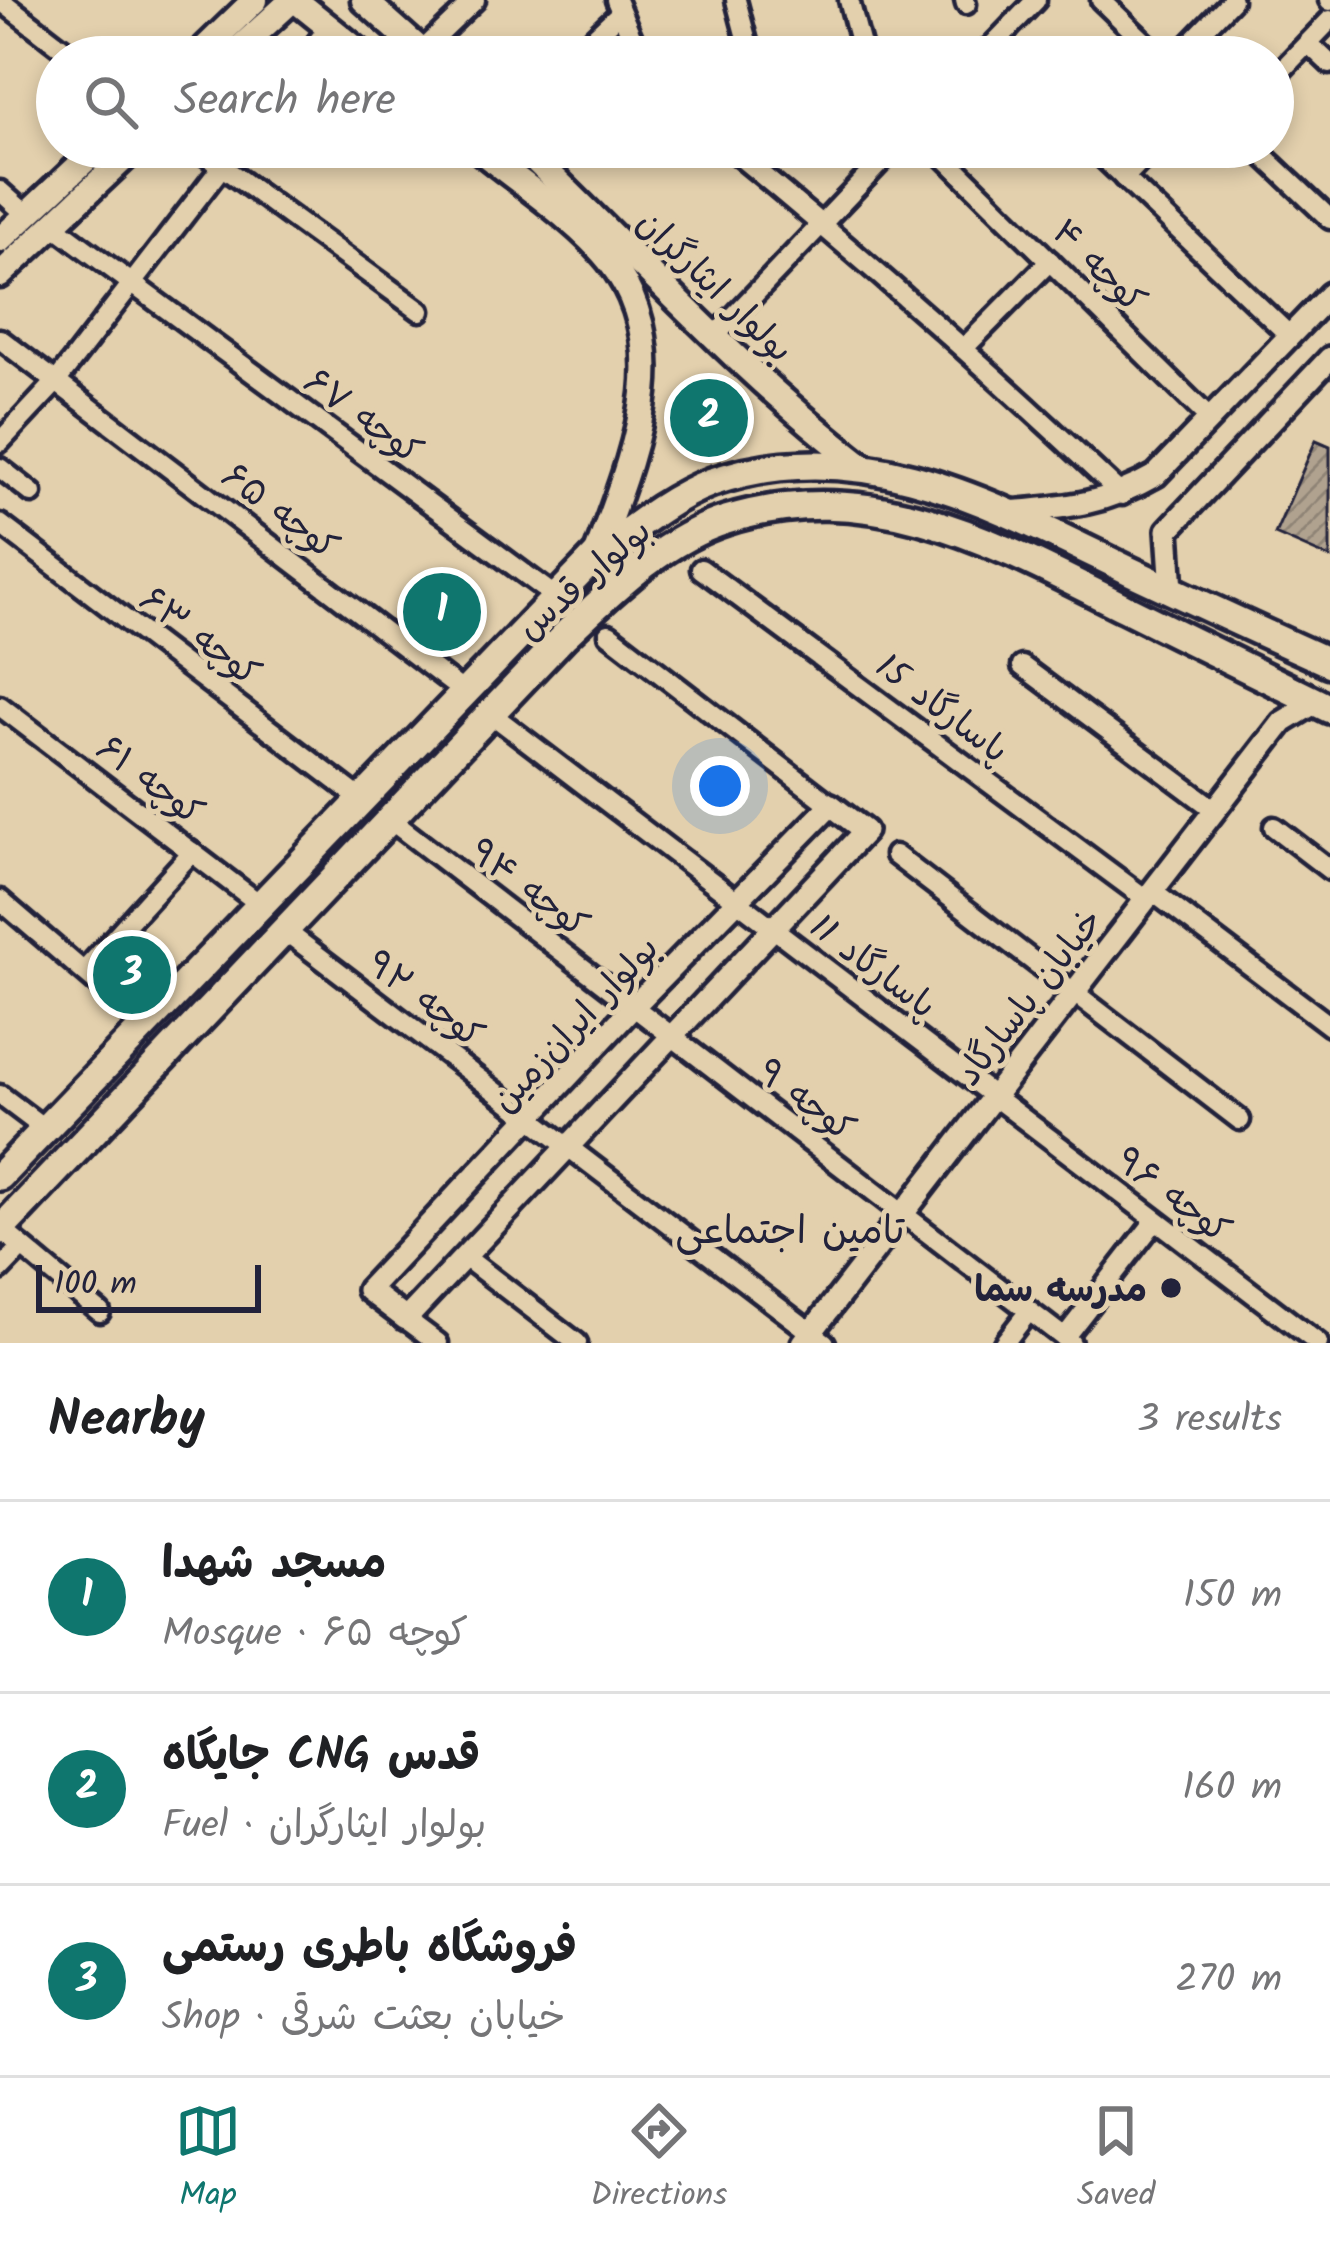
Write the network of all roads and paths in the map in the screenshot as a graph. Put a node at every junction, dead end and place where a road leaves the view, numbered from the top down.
1 (0, 0) edge
2 (255, 0) edge
3 (364, 0) edge
4 (475, 0) edge
5 (736, 0) edge
6 (849, 0) edge
7 (1036, 0) edge
8 (1101, 0) edge
9 (1232, 0) edge
10 (298, 1) edge
11 (618, 7) edge
12 (1330, 20) edge
13 (329, 27) junction
14 (47, 36) edge
15 (218, 36) edge
16 (256, 36) edge
17 (322, 36) edge
18 (340, 36) edge
19 (401, 36) edge
20 (440, 36) edge
21 (592, 36) edge
22 (631, 36) edge
23 (745, 36) edge
24 (858, 36) edge
25 (1005, 36) edge
26 (1138, 36) edge
27 (1197, 36) edge
28 (1308, 43) junction
29 (1294, 57) edge
30 (1330, 64) edge
31 (77, 168) edge
32 (114, 168) edge
33 (501, 168) edge
34 (543, 168) edge
35 (754, 168) edge
36 (874, 168) edge
37 (955, 168) edge
38 (1114, 168) edge
39 (1134, 168) edge
40 (1276, 168) edge
41 (221, 169) joint
42 (1124, 178) junction
43 (0, 190) edge
44 (27, 215) junction
45 (1330, 219) edge
46 (823, 223) junction
47 (53, 225) junction
48 (0, 241) edge
49 (1050, 261) junction
50 (0, 275) edge
51 (134, 285) junction
52 (1330, 294) edge
53 (420, 311) dead end
54 (1290, 336) junction
55 (714, 337) junction
56 (0, 339) edge
57 (965, 347) junction
58 (1330, 358) edge
59 (56, 382) junction
60 (1210, 419) junction
61 (0, 442) edge
62 (865, 467) junction
63 (0, 468) edge
64 (32, 494) dead end
65 (1122, 495) junction
66 (1008, 512) junction
67 (0, 524) edge
68 (596, 556) junction
69 (701, 568) dead end
70 (1172, 590) junction
71 (556, 597) junction
72 (609, 634) dead end
73 (1330, 663) edge
74 (1022, 666) dead end
75 (465, 693) junction
76 (1323, 705) edge
77 (0, 706) edge
78 (490, 713) junction
79 (362, 800) junction
80 (831, 806) junction
81 (1215, 810) junction
82 (388, 818) junction
83 (1274, 827) dead end
84 (193, 853) junction
85 (896, 855) dead end
86 (1330, 870) edge
87 (1149, 895) junction
88 (0, 900) edge
89 (736, 901) junction
90 (262, 905) junction
91 (284, 930) junction
92 (773, 930) junction
93 (83, 971) junction
94 (1073, 992) junction
95 (633, 1007) junction
96 (146, 1024) junction
97 (1330, 1026) edge
98 (671, 1037) junction
99 (0, 1095) edge
100 (992, 1097) junction
101 (530, 1118) junction
102 (1240, 1120) dead end
103 (45, 1129) junction
104 (568, 1147) junction
105 (0, 1176) edge
106 (902, 1214) junction
107 (1155, 1221) junction
108 (8, 1235) edge
109 (465, 1257) junction
110 (0, 1270) edge
111 (1029, 1311) junction
112 (100, 1312) dead end
113 (406, 1319) junction
114 (813, 1340) edge
115 (1068, 1341) edge
116 (1324, 1341) edge
117 (438, 1343) edge
118 (577, 1343) edge
119 (1004, 1343) edge

1 - 14 street
2 - 15 main road
3 - 19 main road
4 - 20 street
5 - 23 street
6 - 24 street
7 - 25 street
8 - 26 street
9 - 27 street
10 - 13 main road
10 - 16 main road
11 - 21 street
11 - 22 street
12 - 28 street
13 - 17 street
13 - 18 main road
28 - 29 street
28 - 30 street
31 - 44 main road
32 - 47 main road
33 - 68 main road, بولوار ایثارگران
34 - 55 main road, بولوار ایثارگران
35 - 46 street
36 - 46 street
37 - 49 street, کوچه ۴
38 - 42 street
39 - 42 street
40 - 45 street
41 - 51 street
41 - 53 street
42 - 54 street
43 - 44 street
44 - 48 main road
46 - 55 street
46 - 57 street
47 - 50 main road
47 - 51 street, کوچه ۶۷
49 - 57 street
49 - 60 street, کوچه ۴
51 - 59 street
51 - 71 street, کوچه ۶۷
52 - 54 street
54 - 60 street
55 - 62 main road, بولوار ایثارگران
56 - 59 street, کوچه ۶۵
57 - 65 street
58 - 70 street
59 - 61 street
59 - 75 street, کوچه ۶۵
60 - 65 street
62 - 66 main road, بولوار قدس
62 - 68 main road, بولوار قدس
63 - 64 street
65 - 66 street
66 - 70 main road, بولوار قدس
67 - 79 street, کوچه ۶۳
68 - 71 main road, بولوار قدس
69 - 87 street, پاسارگاد 15
70 - 73 main road, بولوار قدس
71 - 75 main road, بولوار قدس
72 - 80 street
74 - 81 street
75 - 79 main road, بولوار قدس
76 - 78 main road, بولوار قدس
76 - 81 street, خیابان پاسارگاد
77 - 84 street, کوچه ۶۱
78 - 82 main road, بولوار قدس
78 - 89 street
79 - 90 main road, بولوار قدس
80 - 89 street, بولوار ایران‌زمین
80 - 92 street
81 - 87 street, خیابان پاسارگاد
82 - 91 main road, بولوار قدس
82 - 95 street, کوچه ۹۴
83 - 86 street
84 - 90 street, کوچه ۶۱
84 - 93 street
85 - 94 street
87 - 94 street, خیابان پاسارگاد
87 - 97 street, پاسارگاد 15
88 - 93 street
89 - 92 street
89 - 95 street, بولوار ایران‌زمین
90 - 96 main road, بولوار قدس
91 - 101 street, کوچه ۹۲
91 - 108 main road, بولوار قدس
92 - 98 street
92 - 100 street, پاسارگاد 11
93 - 96 street
94 - 100 street, خیابان پاسارگاد
94 - 102 street
95 - 98 street, کوچه ۹۴
95 - 101 street, بولوار ایران‌زمین
96 - 103 main road, بولوار قدس
98 - 104 street
98 - 106 street, کوچه ۹
99 - 103 street
100 - 106 street, خیابان پاسارگاد
100 - 107 street, کوچه ۹۶
101 - 104 street, کوچه ۹۲
101 - 113 street, بولوار ایران‌زمین
103 - 105 main road, بولوار قدس
104 - 109 street
104 - 114 street, کوچه ۹۲
106 - 111 street, کوچه ۹
106 - 114 street, خیابان پاسارگاد
107 - 115 street
107 - 116 street, کوچه ۹۶
108 - 110 street
108 - 112 street
109 - 113 street
109 - 118 street
111 - 115 street, کوچه ۹
111 - 119 street
113 - 117 street

